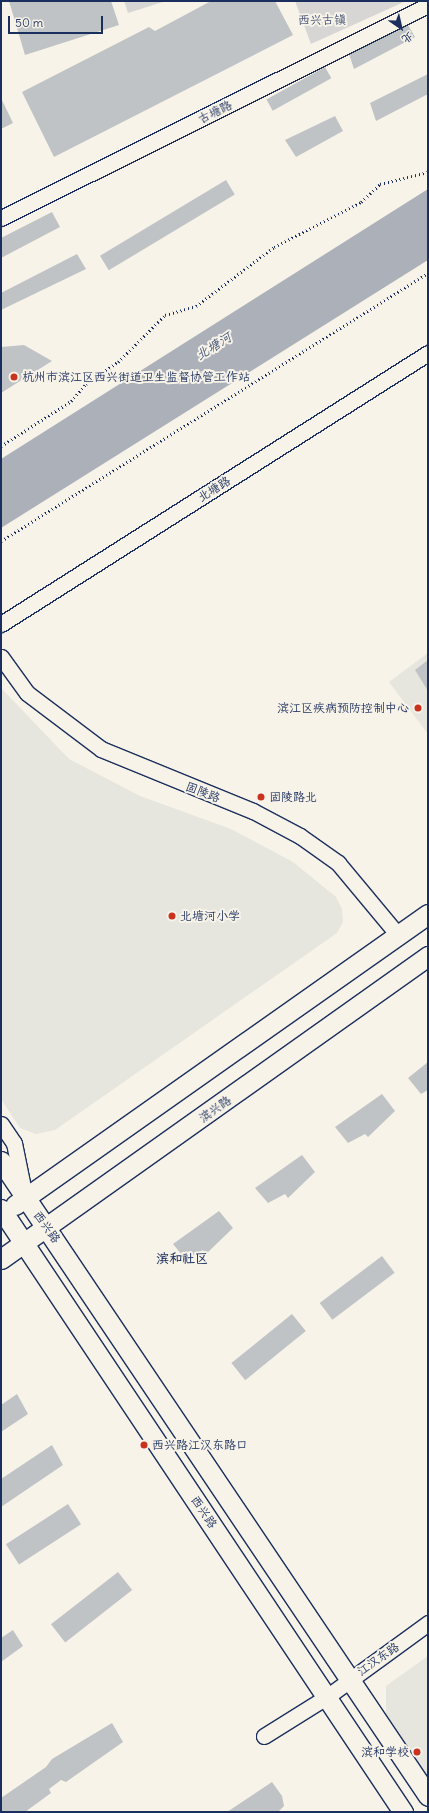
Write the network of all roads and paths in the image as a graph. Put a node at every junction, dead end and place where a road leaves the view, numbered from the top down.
1 (428, 5) edge
2 (428, 172) edge
3 (1, 218) edge
4 (428, 273) edge
5 (428, 353) edge
6 (1, 446) edge
7 (1, 541) edge
8 (1, 624) edge
9 (1, 657) edge
10 (428, 914) edge
11 (398, 935) junction
12 (428, 956) edge
13 (1, 1124) edge
14 (1, 1161) edge
15 (26, 1198) junction
16 (2, 1212) edge
17 (48, 1227) junction
18 (23, 1243) junction
19 (1, 1259) edge
20 (428, 1623) edge
21 (351, 1678) junction
22 (328, 1696) junction
23 (264, 1736) dead end
24 (428, 1796) edge
25 (403, 1812) edge

1 - 3 street, 古塘路
2 - 6 path
4 - 7 path
5 - 8 street, 北塘路
9 - 11 street, 固陵路
10 - 11 main road
11 - 15 main road
12 - 17 main road, 滨兴路
13 - 15 street, 西兴路
14 - 15 main road, 西兴路
15 - 16 main road
15 - 17 main road, 西兴路
16 - 18 main road, 西兴路
17 - 18 main road, 滨兴路
17 - 21 main road, 西兴路
18 - 19 main road, 滨兴路
18 - 22 main road, 西兴路
20 - 21 street, 江汉东路
21 - 22 street, 江汉东路
21 - 24 main road, 西兴路
22 - 23 street, 江汉东路
22 - 25 main road, 西兴路

